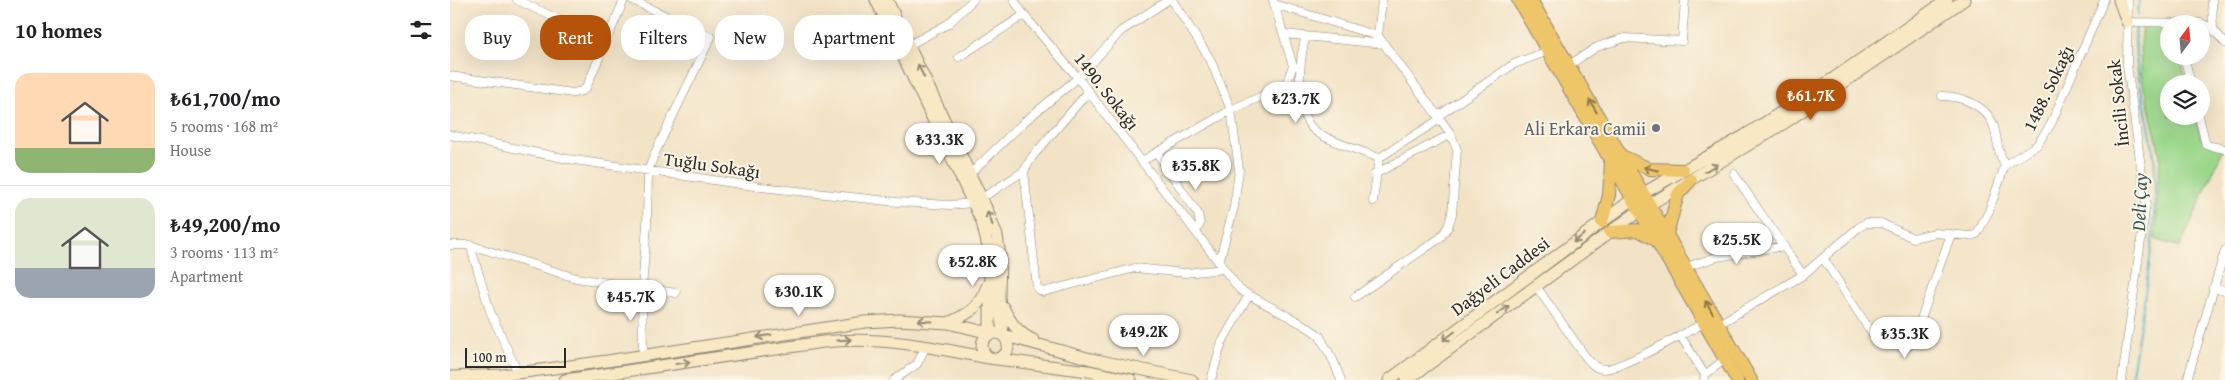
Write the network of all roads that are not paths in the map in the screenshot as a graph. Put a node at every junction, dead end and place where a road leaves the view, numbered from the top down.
1 (519, 0) edge
2 (624, 0) edge
3 (632, 0) edge
4 (876, 0) edge
5 (887, 0) edge
6 (973, 0) edge
7 (1014, 0) edge
8 (1382, 0) edge
9 (1518, 0) edge
10 (1531, 0) edge
11 (1686, 0) edge
12 (1947, 0) edge
13 (1964, 0) edge
14 (2104, 0) edge
15 (2122, 0) edge
16 (2212, 0) edge
17 (1166, 1) edge
18 (1273, 2) edge
19 (550, 15) edge
20 (894, 15) edge
21 (1024, 15) junction
22 (2127, 22) junction
23 (2160, 23) edge
24 (611, 28) edge
25 (2210, 28) edge
26 (2213, 29) junction
27 (1284, 34) junction
28 (1306, 36) junction
29 (1378, 36) junction
30 (913, 43) edge
31 (2225, 43) edge
32 (1384, 44) junction
33 (1548, 51) junction
34 (913, 53) edge
35 (959, 57) dead end
36 (597, 60) edge
37 (1568, 65) junction
38 (450, 76) edge
39 (1078, 78) junction
40 (1089, 91) junction
41 (1942, 96) dead end
42 (1230, 110) junction
43 (1439, 117) junction
44 (2201, 125) edge
45 (450, 134) edge
46 (1451, 134) junction
47 (2225, 149) edge
48 (1157, 153) junction
49 (1379, 158) junction
50 (1616, 159) junction
51 (1142, 161) junction
52 (2005, 165) junction
53 (648, 171) junction
54 (1024, 171) junction
55 (970, 174) junction
56 (1375, 174) junction
57 (1734, 174) dead end
58 (1687, 175) junction
59 (1644, 192) junction
60 (1632, 199) junction
61 (977, 200) junction
62 (1373, 201) dead end
63 (1645, 208) junction
64 (1602, 222) junction
65 (1196, 232) junction
66 (1610, 232) junction
67 (1951, 234) junction
68 (1662, 237) junction
69 (450, 244) edge
70 (470, 245) junction
71 (1784, 246) junction
72 (2225, 250) edge
73 (1823, 258) junction
74 (1219, 262) junction
75 (1686, 267) junction
76 (1224, 268) junction
77 (1803, 275) junction
78 (990, 278) junction
79 (1536, 286) junction
80 (2213, 288) junction
81 (642, 289) junction
82 (2225, 291) edge
83 (676, 293) dead end
84 (1249, 295) junction
85 (999, 297) junction
86 (1355, 297) dead end
87 (948, 323) junction
88 (1704, 323) junction
89 (1719, 324) junction
90 (990, 333) junction
91 (1680, 335) junction
92 (1003, 336) junction
93 (926, 346) junction
94 (1048, 348) junction
95 (643, 355) junction
96 (992, 359) junction
97 (1725, 359) junction
98 (518, 373) junction
99 (450, 377) edge
100 (1100, 377) edge
101 (1704, 377) edge
102 (565, 380) edge
103 (894, 380) edge
104 (1131, 380) edge
105 (1192, 380) edge
106 (1211, 380) edge
107 (1341, 380) edge
108 (1389, 380) edge
109 (1407, 380) edge
110 (1737, 380) edge
111 (1751, 380) edge
112 (2122, 380) edge
113 (2187, 380) edge

1 - 19 street
2 - 24 street
3 - 53 street
4 - 61 street
5 - 20 street
6 - 30 street
7 - 21 street, 1490. Sokağı
8 - 29 street
9 - 33 main road
10 - 37 main road
11 - 37 street
12 - 58 street
58 -> 13 street
14 - 52 street, 1488. Sokağı
15 - 22 street
16 - 26 street
17 - 39 street
17 - 42 street
18 - 27 street
18 - 29 street
21 - 35 street
21 - 39 street, 1490. Sokağı
22 - 23 street
22 - 112 street, İncili Sokak
25 - 26 street
26 - 31 street
27 - 28 street
27 - 42 street
28 - 32 street
28 - 49 street
29 - 32 street
32 - 43 street
33 - 43 street
33 - 50 main road
55 -> 34 street
36 - 38 street
50 -> 37 main road
39 - 40 street, 1490. Sokağı
39 - 55 street
40 - 51 street, 1490. Sokağı
40 - 54 street
41 - 52 street
42 - 48 street
42 - 74 street
43 - 46 street
43 - 49 street
44 - 47 street
45 - 53 street, Tuğlu Sokağı
46 - 56 street
46 - 86 street
48 - 51 street
48 - 65 street
49 - 56 street
58 -> 50 main road
50 - 59 main road
50 - 60 main road
50 - 64 main road
51 - 65 street, 1490. Sokağı
52 - 67 street
53 - 61 street, Tuğlu Sokağı
53 - 81 street
54 - 61 street
54 - 76 street
55 - 61 street
56 - 62 street
57 - 71 street
58 - 59 street, Dağyeli Caddesi
58 - 63 street, Dağyeli Caddesi
58 - 68 main road
59 - 60 street, Dağyeli Caddesi
59 - 63 main road
60 - 63 main road
60 - 64 street, Dağyeli Caddesi
61 - 78 street
85 -> 61 street
63 - 66 street, Dağyeli Caddesi
63 - 68 main road
64 -> 108 street, Dağyeli Caddesi
65 - 74 street, 1490. Sokağı
66 - 68 main road
66 - 79 street, Dağyeli Caddesi
67 - 73 street
67 - 73 street
68 - 75 main road
68 - 88 main road
69 - 70 street
70 - 81 street
70 - 98 street
71 - 75 street
71 - 77 street
72 - 80 street
73 - 77 street
74 - 76 street, 1490. Sokağı
89 -> 75 main road
76 - 84 street, 1490. Sokağı
77 - 89 street
78 - 87 street
78 - 90 street
79 - 91 street
109 -> 79 street, Dağyeli Caddesi
80 - 82 street
80 - 113 street
81 - 83 street
81 - 95 street
84 - 106 street
84 - 107 street, 1490. Sokağı
85 - 92 street
85 - 94 street
87 - 90 street
87 -> 95 street
88 - 91 street
88 - 97 main road
89 - 111 main road
90 - 92 street
90 - 96 street
91 - 101 street
92 - 94 street
92 - 96 street
93 - 96 street
102 -> 93 street
93 - 103 street
94 - 105 street
95 - 98 street
96 - 100 street
97 - 101 street
97 - 110 main road
98 - 99 street
100 - 104 street

